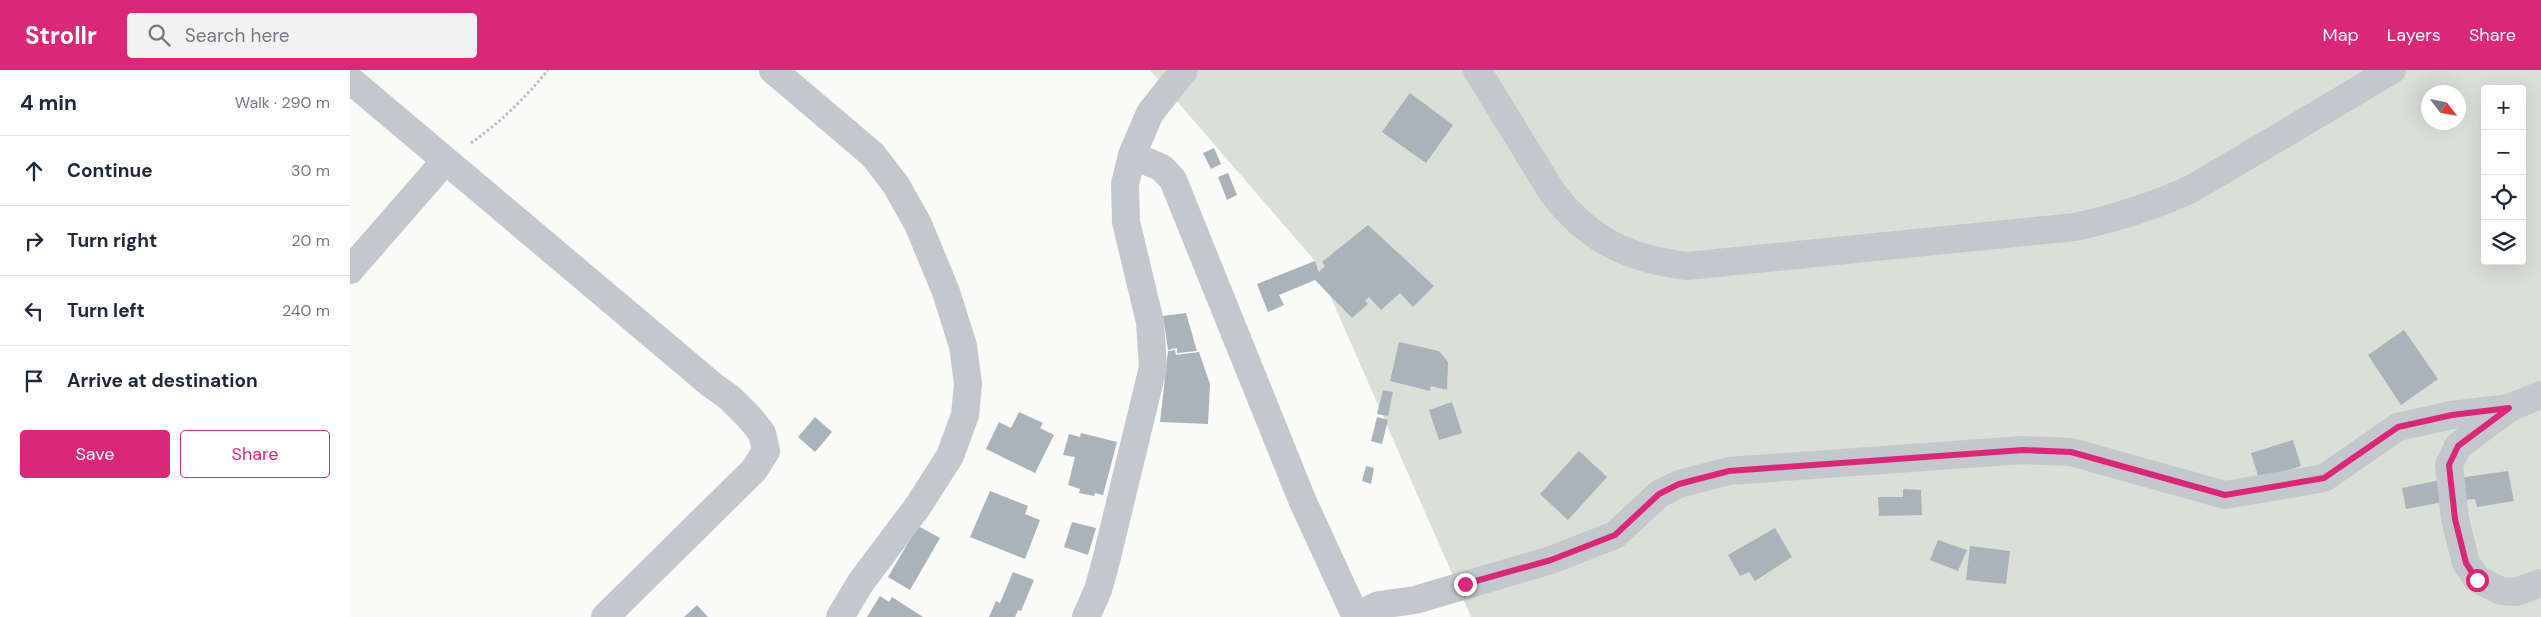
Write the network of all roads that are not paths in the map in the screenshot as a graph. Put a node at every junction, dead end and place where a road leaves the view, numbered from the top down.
1 (773, 70) edge
2 (1184, 70) edge
3 (1477, 70) edge
4 (2392, 70) edge
5 (350, 80) edge
6 (1132, 155) junction
7 (445, 161) junction
8 (350, 270) edge
9 (2541, 395) edge
10 (2509, 408) junction
11 (2541, 583) edge
12 (605, 617) edge
13 (840, 617) edge
14 (1086, 617) edge
15 (1356, 617) edge

1 - 13 street
2 - 6 street
3 - 4 street
5 - 7 street
6 - 14 street
6 - 15 street
7 - 8 street
7 - 12 street
9 - 10 street
10 - 11 street
10 - 15 street

